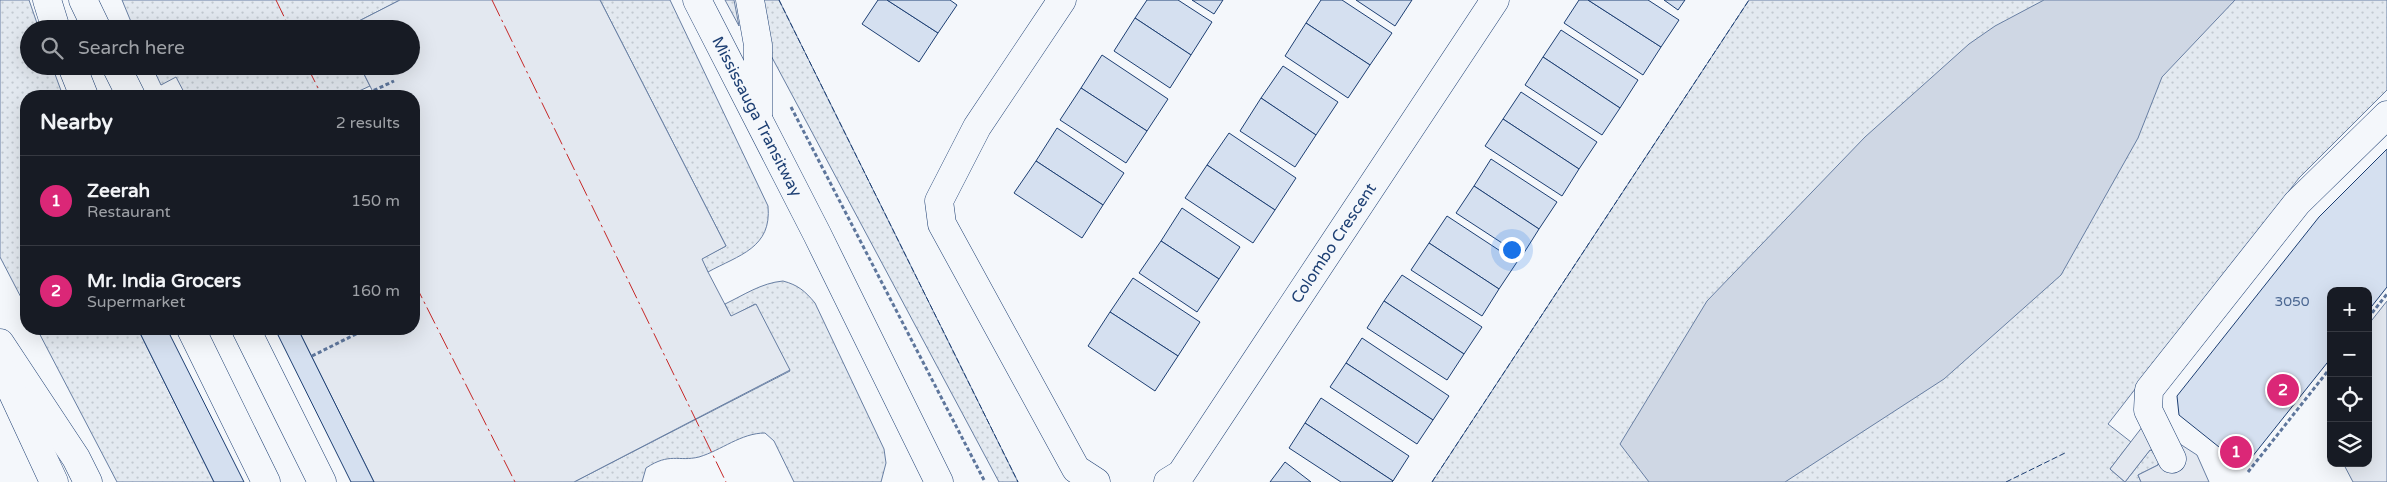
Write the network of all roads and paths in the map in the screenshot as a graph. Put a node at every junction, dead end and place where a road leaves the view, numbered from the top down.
1 (47, 0) edge
2 (83, 0) edge
3 (697, 0) edge
4 (750, 0) edge
5 (1062, 0) edge
6 (1496, 0) edge
7 (53, 20) edge
8 (93, 20) edge
9 (76, 75) edge
10 (120, 75) edge
11 (394, 81) dead end
12 (82, 90) edge
13 (128, 90) edge
14 (375, 90) edge
15 (790, 106) dead end
16 (2387, 115) edge
17 (758, 119) junction
18 (2387, 294) edge
19 (2372, 313) edge
20 (194, 335) edge
21 (249, 335) edge
22 (354, 335) edge
23 (0, 344) edge
24 (312, 356) dead end
25 (0, 367) edge
26 (2327, 372) edge
27 (2172, 459) dead end
28 (2248, 472) dead end
29 (54, 482) edge
30 (88, 482) edge
31 (266, 482) edge
32 (322, 482) edge
33 (939, 482) edge
34 (985, 482) edge
35 (1096, 482) edge
36 (1168, 482) edge

1 - 7 main road
2 - 8 main road
3 - 17 main road, Mississauga Transitway
4 - 17 main road
5 - 35 main road
6 - 36 main road, Colombo Crescent
9 - 12 main road
10 - 13 main road
11 - 14 path
15 - 34 path
16 - 27 main road
17 - 33 main road, Mississauga Transitway
18 - 19 path
20 - 31 main road
21 - 32 main road
22 - 24 path
23 - 30 main road
25 - 29 main road
26 - 28 path

